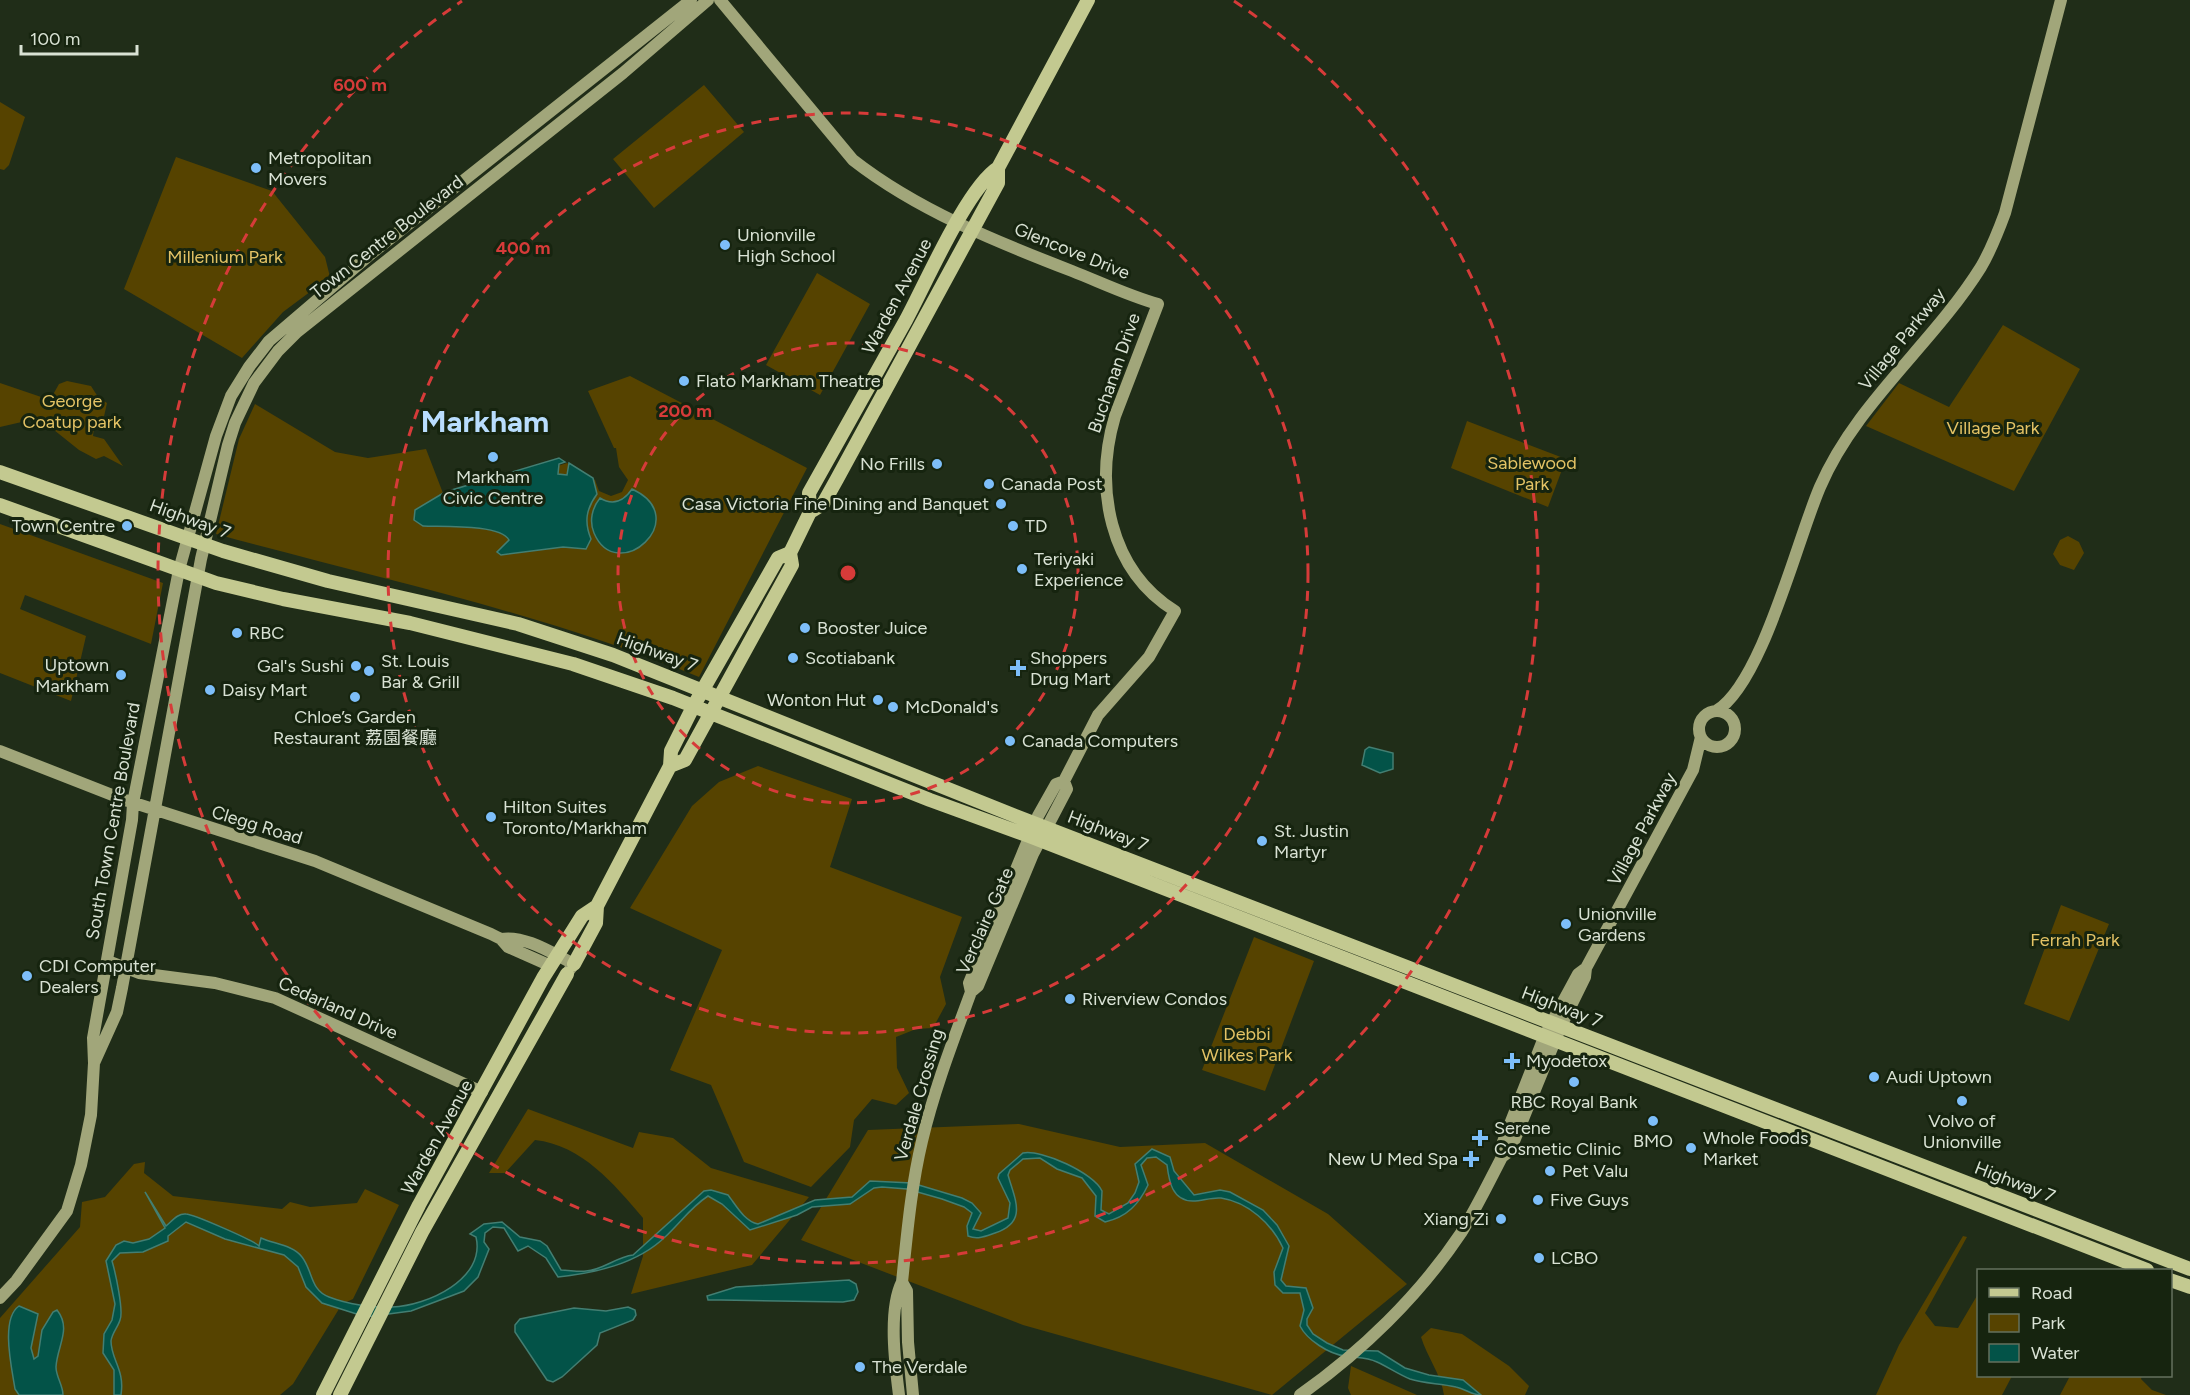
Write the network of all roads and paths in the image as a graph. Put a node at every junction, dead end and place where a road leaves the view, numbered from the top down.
1 (692, 0) edge
2 (708, 0) edge
3 (720, 0) edge
4 (1088, 0) edge
5 (2061, 0) edge
6 (998, 168) junction
7 (958, 222) junction
8 (973, 229) junction
9 (1158, 304) joint
10 (0, 472) edge
11 (0, 504) edge
12 (810, 512) junction
13 (188, 537) junction
14 (205, 546) junction
15 (790, 553) junction
16 (179, 570) junction
17 (198, 576) junction
18 (1175, 611) joint
19 (1739, 688) junction
20 (703, 689) junction
21 (720, 697) junction
22 (693, 707) junction
23 (1716, 711) junction
24 (711, 714) junction
25 (1733, 720) junction
26 (1701, 737) junction
27 (1717, 747) junction
28 (0, 751) edge
29 (670, 766) junction
30 (1694, 770) junction
31 (133, 802) junction
32 (153, 807) junction
33 (1038, 831) junction
34 (597, 906) junction
35 (108, 961) junction
36 (554, 961) junction
37 (125, 966) junction
38 (570, 969) junction
39 (971, 992) junction
40 (96, 1021) junction
41 (112, 1023) junction
42 (1553, 1031) junction
43 (94, 1063) junction
44 (482, 1092) junction
45 (2145, 1269) edge
46 (2190, 1269) edge
47 (2172, 1281) edge
48 (902, 1282) junction
49 (2190, 1287) edge
50 (0, 1298) edge
51 (323, 1395) edge
52 (340, 1395) edge
53 (899, 1395) edge
54 (913, 1395) edge
55 (1300, 1395) edge

1 - 13 main road, Town Centre Boulevard
2 - 14 main road, Town Centre Boulevard
3 - 7 main road, Glencove Drive
4 - 6 main road, Warden Avenue
5 - 19 main road, Village Parkway
6 - 7 main road, Warden Avenue
6 - 8 main road, Warden Avenue
7 - 8 main road, Glencove Drive
7 - 12 main road, Warden Avenue
8 - 9 main road, Glencove Drive
8 - 12 main road, Warden Avenue
9 - 18 main road, Buchanan Drive
10 - 13 main road, Highway 7
11 - 16 main road, Highway 7
12 - 15 main road, Warden Avenue
13 - 14 main road, Highway 7
13 - 16 main road, Town Centre Boulevard
14 - 17 main road, Town Centre Boulevard
14 - 20 main road, Highway 7
15 - 20 main road, Warden Avenue
15 - 21 main road, Warden Avenue
16 - 17 main road, Highway 7
16 - 31 main road, South Town Centre Boulevard
17 - 22 main road, Highway 7
17 - 32 main road, South Town Centre Boulevard
18 - 33 main road, Verclaire Gate
19 - 23 main road, Village Parkway
19 - 25 main road, Village Parkway
20 - 21 main road, Highway 7
20 - 22 main road, Warden Avenue
21 - 24 main road, Warden Avenue
21 - 33 main road, Highway 7
22 - 24 main road, Highway 7
22 - 29 main road, Warden Avenue
23 - 25 main road
23 - 26 main road
24 - 29 main road, Warden Avenue
24 - 33 main road, Highway 7
25 - 27 main road
26 - 27 main road
26 - 30 main road, Village Parkway
27 - 30 main road, Village Parkway
28 - 31 main road, Clegg Road
29 - 34 main road, Warden Avenue
30 - 42 main road, Village Parkway
31 - 32 main road, Clegg Road
31 - 35 main road, South Town Centre Boulevard
32 - 36 main road, Clegg Road
32 - 37 main road, South Town Centre Boulevard
33 - 39 main road, Verclaire Gate
33 - 39 main road, Verclaire Gate
33 - 42 main road, Highway 7
34 - 36 main road, Warden Avenue
34 - 38 main road, Warden Avenue
35 - 37 main road, Cedarland Drive
35 - 40 main road, South Town Centre Boulevard
36 - 38 main road, Clegg Road
36 - 44 main road, Warden Avenue
37 - 41 main road, South Town Centre Boulevard
37 - 44 main road, Cedarland Drive
38 - 52 main road, Warden Avenue
39 - 48 main road, Verdale Crossing
40 - 41 main road
40 - 43 main road, South Town Centre Boulevard
41 - 43 main road, South Town Centre Boulevard
42 - 45 main road, Highway 7
42 - 46 main road, Highway 7
42 - 55 main road, Village Parkway
43 - 50 main road, South Town Centre Boulevard
44 - 51 main road, Warden Avenue
47 - 49 main road
48 - 53 main road, Verdale Crossing
48 - 54 main road, Verdale Crossing

